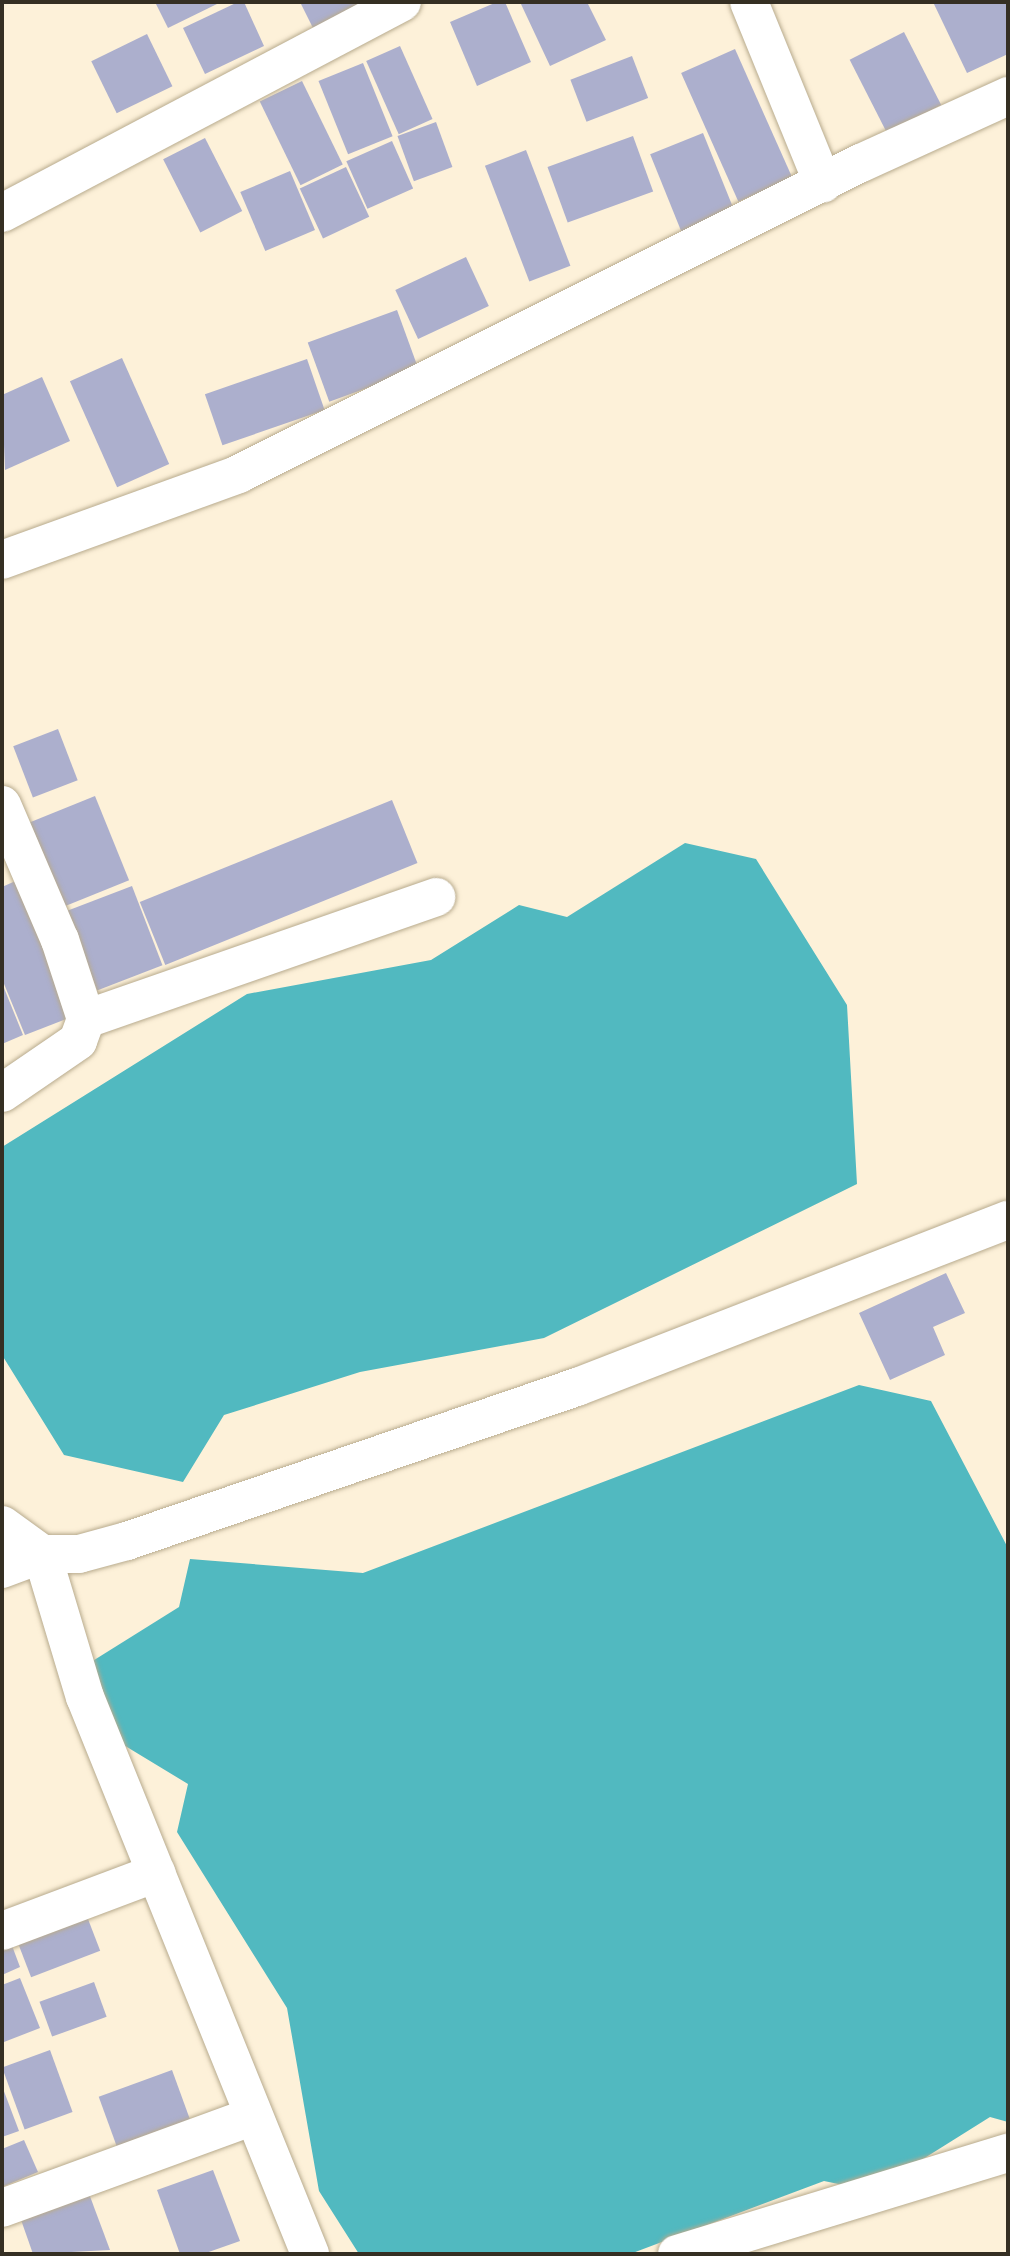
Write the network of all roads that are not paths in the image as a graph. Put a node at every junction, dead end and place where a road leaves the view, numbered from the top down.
1 (402, 2) edge
2 (749, 2) edge
3 (1008, 96) edge
4 (823, 183) junction
5 (2, 213) edge
6 (2, 560) edge
7 (2, 806) edge
8 (436, 897) dead end
9 (86, 1019) junction
10 (2, 1093) edge
11 (1008, 1220) edge
12 (2, 1525) edge
13 (42, 1554) junction
14 (2, 1569) edge
15 (156, 1873) junction
16 (2, 1931) edge
17 (254, 2116) junction
18 (1008, 2153) edge
19 (2, 2208) edge
20 (310, 2254) edge
21 (677, 2254) edge

1 - 5 street
2 - 4 street
3 - 4 street
4 - 6 street
7 - 9 street
8 - 9 street
9 - 10 street
11 - 13 street
12 - 13 street
13 - 14 street
13 - 15 street
15 - 16 street
15 - 17 street
17 - 19 street
17 - 20 street
18 - 21 street

